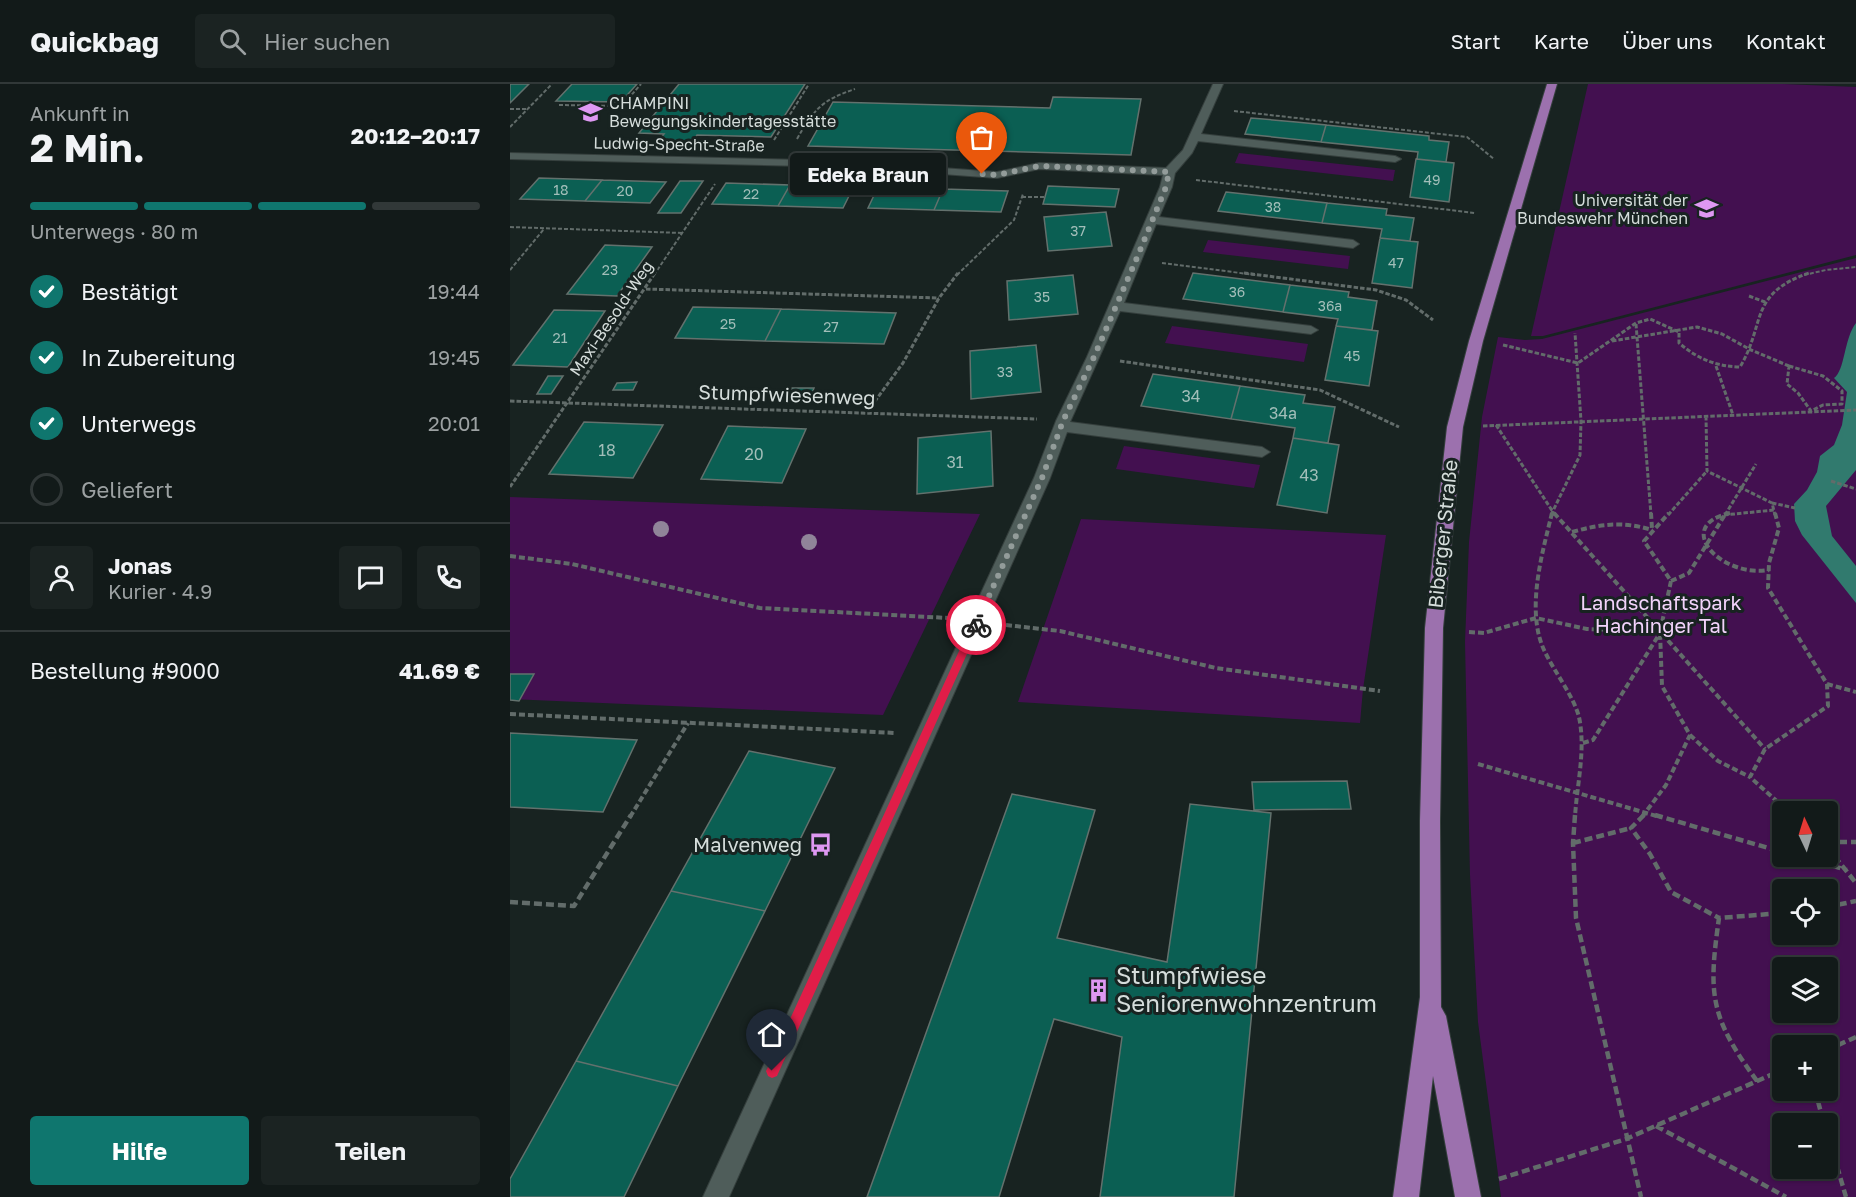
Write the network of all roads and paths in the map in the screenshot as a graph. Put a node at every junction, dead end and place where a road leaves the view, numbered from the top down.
1 (552, 84) edge
2 (641, 84) edge
3 (809, 84) edge
4 (1218, 84) edge
5 (1552, 84) edge
6 (855, 88) dead end
7 (560, 105) dead end
8 (510, 109) edge
9 (527, 109) junction
10 (1208, 109) junction
11 (510, 127) edge
12 (1194, 137) junction
13 (774, 140) dead end
14 (795, 142) dead end
15 (510, 156) edge
16 (1395, 159) dead end
17 (1494, 159) dead end
18 (730, 162) junction
19 (1169, 174) junction
20 (1045, 197) dead end
21 (1475, 213) dead end
22 (1152, 219) junction
23 (510, 227) edge
24 (545, 228) junction
25 (682, 233) junction
26 (1353, 244) dead end
27 (1136, 260) junction
28 (1856, 267) edge
29 (510, 270) edge
30 (645, 289) junction
31 (1749, 296) dead end
32 (939, 298) junction
33 (1765, 302) junction
34 (1116, 306) junction
35 (1433, 320) dead end
36 (1636, 323) junction
37 (1311, 330) dead end
38 (1679, 332) junction
39 (1575, 333) dead end
40 (1638, 338) junction
41 (1612, 341) junction
42 (1519, 348) dead end
43 (1751, 350) junction
44 (1094, 357) junction
45 (1578, 363) junction
46 (1716, 366) junction
47 (1789, 366) junction
48 (1835, 378) dead end
49 (1828, 380) junction
50 (1841, 385) dead end
51 (1835, 386) junction
52 (510, 401) edge
53 (567, 404) junction
54 (1856, 410) edge
55 (1811, 411) junction
56 (867, 412) junction
57 (1733, 415) junction
58 (1706, 416) junction
59 (1644, 418) junction
60 (1581, 422) junction
61 (1062, 423) junction
62 (1496, 425) junction
63 (1399, 427) dead end
64 (1455, 427) junction
65 (1262, 452) dead end
66 (1756, 464) dead end
67 (1707, 471) junction
68 (1831, 481) dead end
69 (510, 487) edge
70 (1741, 487) junction
71 (1856, 489) edge
72 (1772, 503) junction
73 (1795, 508) dead end
74 (1774, 510) junction
75 (1552, 511) junction
76 (1724, 515) junction
77 (1652, 530) junction
78 (1572, 532) junction
79 (1705, 544) junction
80 (1768, 570) junction
81 (1671, 581) junction
82 (1536, 618) junction
83 (1469, 632) dead end
84 (1660, 633) junction
85 (1827, 684) junction
86 (1856, 692) edge
87 (510, 714) edge
88 (688, 723) junction
89 (1690, 735) junction
90 (924, 736) junction
91 (1583, 743) junction
92 (1765, 749) junction
93 (1478, 764) dead end
94 (1750, 777) junction
95 (1576, 793) junction
96 (1777, 801) edge
97 (1647, 813) junction
98 (1631, 828) junction
99 (1838, 842) edge
100 (1856, 842) edge
101 (1573, 843) junction
102 (1772, 849) edge
103 (1838, 860) edge
104 (1836, 867) edge
105 (1847, 870) junction
106 (1856, 883) edge
107 (1856, 901) edge
108 (510, 902) edge
109 (1838, 905) edge
110 (1772, 914) edge
111 (1719, 918) junction
112 (1431, 997) junction
113 (1856, 1037) edge
114 (1838, 1045) edge
115 (1772, 1074) edge
116 (1757, 1081) junction
117 (1656, 1126) junction
118 (1626, 1139) junction
119 (1838, 1170) edge
120 (1466, 1191) edge
121 (716, 1197) edge
122 (1406, 1197) edge
123 (1641, 1197) edge
124 (1786, 1197) edge
125 (1846, 1197) edge

1 - 9 path
2 - 7 path
3 - 13 path
4 - 10 street
5 - 64 main road, Biberger Straße
6 - 14 path
8 - 9 path
9 - 11 path
10 - 12 street
10 - 17 path
12 - 16 street
12 - 19 street
15 - 18 street, Ludwig-Specht-Straße
18 - 19 street, Ludwig-Specht-Straße
18 - 25 path, Maxi-Besold-Weg
19 - 21 path
19 - 22 street
20 - 32 path
22 - 26 street
22 - 27 street
23 - 24 path
24 - 25 path
24 - 29 path
25 - 30 path, Maxi-Besold-Weg
27 - 34 street
27 - 35 path
28 - 33 path
30 - 32 path
30 - 53 path, Maxi-Besold-Weg
31 - 33 path
32 - 56 path
33 - 43 path
34 - 37 street
34 - 44 street
36 - 38 path
36 - 40 path
36 - 41 path
38 - 40 path
38 - 43 path
38 - 46 path
39 - 45 path
40 - 41 path
40 - 59 path
41 - 45 path
42 - 45 path
43 - 46 path
43 - 47 path
44 - 61 street
44 - 63 path
45 - 60 path
46 - 57 path
47 - 49 path
47 - 55 path
48 - 49 path
49 - 51 path
50 - 51 path
51 - 55 path
52 - 53 path, Stumpfwiesenweg
53 - 56 path, Stumpfwiesenweg
53 - 69 path, Maxi-Besold-Weg
54 - 55 path
55 - 57 path
56 - 61 path, Stumpfwiesenweg
57 - 58 path
58 - 59 path
58 - 67 path
59 - 60 path
59 - 77 path
60 - 62 path
60 - 75 path
61 - 65 street
61 - 90 street
62 - 64 path
62 - 75 path
64 - 112 main road, Biberger Straße
66 - 70 path
67 - 70 path
67 - 77 path
68 - 71 path
70 - 72 path
70 - 76 path
72 - 73 path
72 - 74 path
74 - 76 path
74 - 80 path
75 - 78 path
75 - 82 path
76 - 79 path
77 - 78 path
77 - 81 path
78 - 84 path
79 - 80 path
79 - 81 path
80 - 85 path
81 - 84 path
82 - 83 path
82 - 84 path
82 - 91 path
84 - 89 path
84 - 91 path
84 - 92 path
85 - 86 path
85 - 92 path
87 - 88 path
88 - 90 path
88 - 108 path
89 - 94 path
89 - 97 path
90 - 121 street
91 - 95 path
92 - 94 path
93 - 95 path
94 - 96 path
95 - 97 path
95 - 101 path
97 - 98 path
97 - 102 path
98 - 101 path
98 - 111 path
99 - 100 path
101 - 118 path
103 - 105 path
104 - 105 path
105 - 106 path
107 - 109 path
110 - 111 path
111 - 116 path
112 - 120 main road, Biberger Straße
112 - 122 main road, Biberger Straße
113 - 114 path
115 - 116 path
116 - 117 path
117 - 118 path
117 - 124 path
118 - 120 path
118 - 123 path
119 - 125 path

